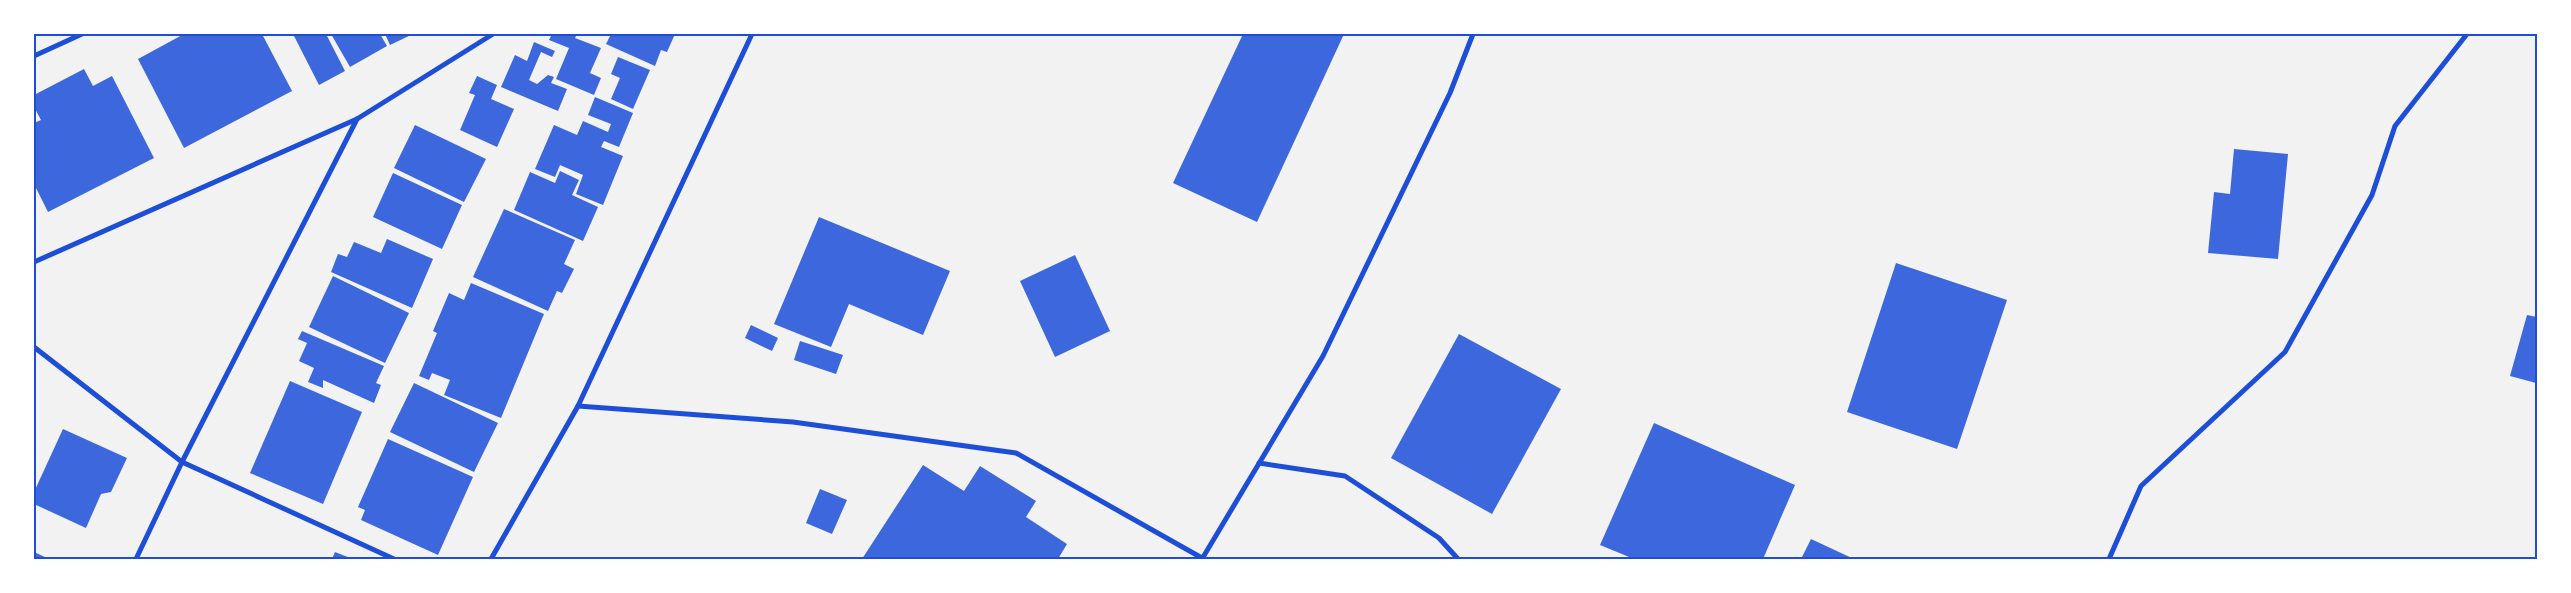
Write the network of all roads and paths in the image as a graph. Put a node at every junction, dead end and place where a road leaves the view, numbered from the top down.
1 (82, 34) edge
2 (493, 34) edge
3 (752, 34) edge
4 (1473, 34) edge
5 (2467, 34) edge
6 (34, 56) edge
7 (357, 119) junction
8 (34, 262) edge
9 (34, 347) edge
10 (578, 406) junction
11 (182, 462) junction
12 (1259, 463) junction
13 (136, 559) edge
14 (394, 559) edge
15 (491, 559) edge
16 (1202, 559) edge
17 (1458, 559) edge
18 (2109, 559) edge

1 - 6 street
2 - 7 street
3 - 10 street
4 - 12 street
5 - 18 street
7 - 8 street
7 - 11 street
9 - 11 street
10 - 15 street
10 - 16 street
11 - 13 street
11 - 14 street
12 - 16 street
12 - 17 street

